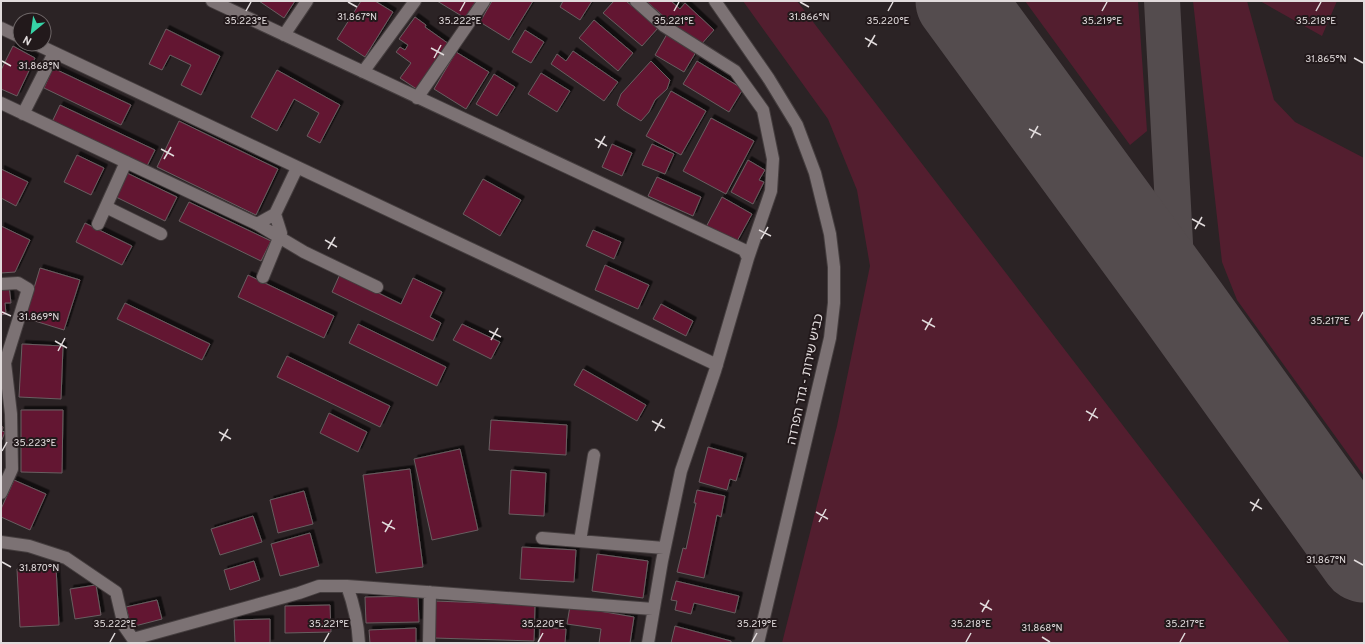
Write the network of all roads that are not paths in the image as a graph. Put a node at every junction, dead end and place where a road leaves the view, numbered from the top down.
1 (212, 1) edge
2 (307, 1) edge
3 (415, 1) edge
4 (484, 1) edge
5 (636, 1) edge
6 (715, 1) edge
7 (1, 28) edge
8 (12, 33) edge
9 (284, 35) junction
10 (54, 53) joint
11 (363, 72) junction
12 (417, 98) junction
13 (1, 103) edge
14 (23, 114) junction
15 (126, 162) junction
16 (297, 168) junction
17 (106, 207) junction
18 (275, 214) junction
19 (98, 224) dead end
20 (257, 224) junction
21 (161, 234) dead end
22 (279, 237) junction
23 (748, 258) junction
24 (263, 277) dead end
25 (1, 284) edge
26 (377, 287) dead end
27 (717, 365) junction
28 (3, 376) edge
29 (594, 455) dead end
30 (1, 493) edge
31 (542, 538) dead end
32 (580, 541) junction
33 (1, 542) edge
34 (664, 548) junction
35 (347, 586) junction
36 (430, 592) junction
37 (653, 609) junction
38 (359, 643) edge
39 (429, 643) edge
40 (648, 643) edge
41 (758, 643) edge

1 - 9 street
2 - 9 street
3 - 11 street
4 - 12 street
5 - 23 street
6 - 41 street, כביש שירות - גדר הפרדה
7 - 8 street
9 - 11 street
10 - 14 street
10 - 16 street
11 - 12 street
12 - 23 street
13 - 14 street
14 - 15 street
15 - 17 street
15 - 20 street
16 - 18 street
16 - 27 street
17 - 19 street
17 - 21 street
18 - 20 street
18 - 22 street
20 - 22 street
22 - 24 street
22 - 26 street
23 - 27 street
25 - 28 street
27 - 34 street
28 - 30 street
29 - 32 street
31 - 32 street
32 - 34 street
33 - 35 street
34 - 37 street
35 - 36 street
35 - 38 street
36 - 37 street
36 - 39 street
37 - 40 street

